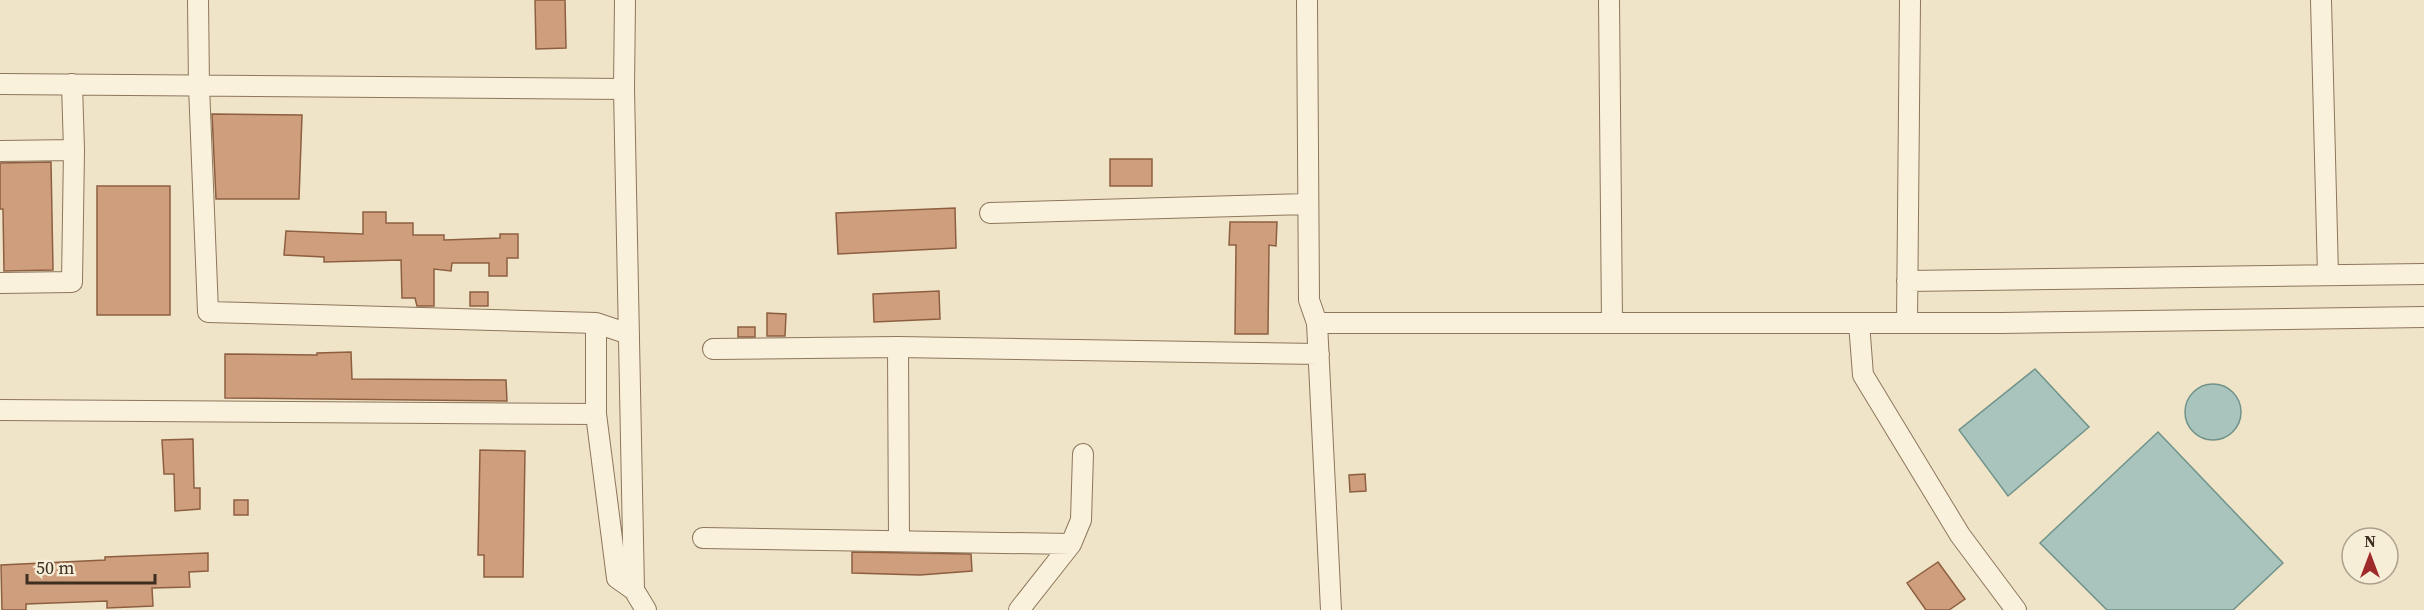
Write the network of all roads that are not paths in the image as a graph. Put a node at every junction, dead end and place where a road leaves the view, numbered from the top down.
1 (198, 0) edge
2 (625, 0) edge
3 (1307, 0) edge
4 (1609, 0) edge
5 (1910, 0) edge
6 (2321, 0) edge
7 (0, 84) edge
8 (72, 84) junction
9 (199, 86) junction
10 (624, 89) junction
11 (74, 150) junction
12 (0, 151) edge
13 (1308, 204) junction
14 (990, 213) dead end
15 (2424, 274) edge
16 (2328, 275) junction
17 (1907, 281) junction
18 (0, 283) edge
19 (2424, 317) edge
20 (596, 323) junction
21 (1317, 323) junction
22 (1612, 323) junction
23 (1859, 323) junction
24 (1907, 323) junction
25 (629, 334) junction
26 (898, 347) junction
27 (712, 349) dead end
28 (1319, 354) junction
29 (0, 410) edge
30 (596, 414) junction
31 (1083, 453) dead end
32 (703, 538) dead end
33 (899, 541) junction
34 (1071, 544) junction
35 (634, 590) junction
36 (644, 610) edge
37 (1018, 610) edge
38 (1330, 610) edge
39 (2016, 610) edge

1 - 9 lane
2 - 10 lane
3 - 13 lane
4 - 22 lane
5 - 17 lane
6 - 16 lane
7 - 8 lane
8 - 9 lane
8 - 11 lane
9 - 10 lane
9 - 20 lane
10 - 25 lane
11 - 12 lane
11 - 18 lane
13 - 14 lane
13 - 21 lane
15 - 16 lane
16 - 17 lane
17 - 24 lane
19 - 24 lane
20 - 25 lane
20 - 30 lane
21 - 22 lane
21 - 28 lane
22 - 23 lane
23 - 24 lane
23 - 39 lane
25 - 35 lane
26 - 27 lane
26 - 28 lane
26 - 33 lane
28 - 38 lane
29 - 30 lane
30 - 35 lane
31 - 34 lane
32 - 33 lane
33 - 34 lane
34 - 37 lane
35 - 36 lane

